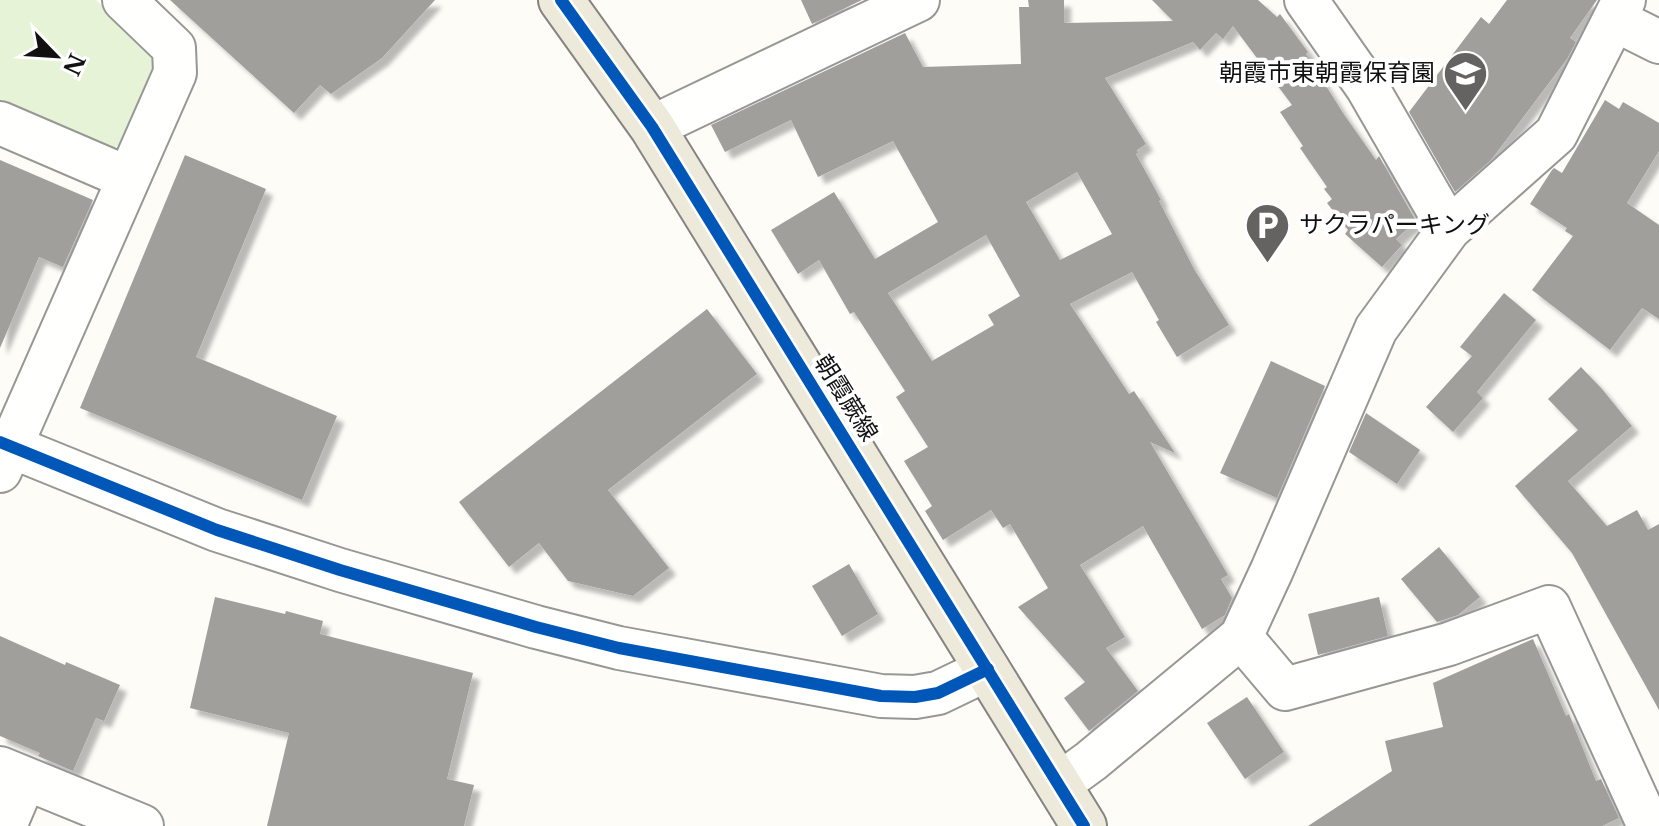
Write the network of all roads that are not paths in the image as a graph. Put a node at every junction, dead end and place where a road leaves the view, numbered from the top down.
1 (561, 0) edge
2 (918, 0) edge
3 (1306, 0) edge
4 (143, 7) edge
5 (1620, 10) edge
6 (1659, 42) edge
7 (0, 123) edge
8 (652, 127) junction
9 (128, 178) junction
10 (1449, 229) junction
11 (4, 454) edge
12 (1241, 637) junction
13 (988, 669) junction
14 (12, 773) edge
15 (1058, 785) junction
16 (5, 826) edge
17 (142, 826) edge
18 (1084, 826) edge
19 (1649, 826) edge

1 - 8 main road, 朝霞蕨線
2 - 8 street
3 - 10 street
4 - 9 street
5 - 6 street
5 - 10 street
7 - 9 street
8 - 13 main road, 朝霞蕨線
9 - 11 street
10 - 12 street
11 - 13 street
12 - 15 street
12 - 19 street
13 - 15 main road, 朝霞蕨線
14 - 16 street
14 - 17 street
15 - 18 main road, 朝霞蕨線

